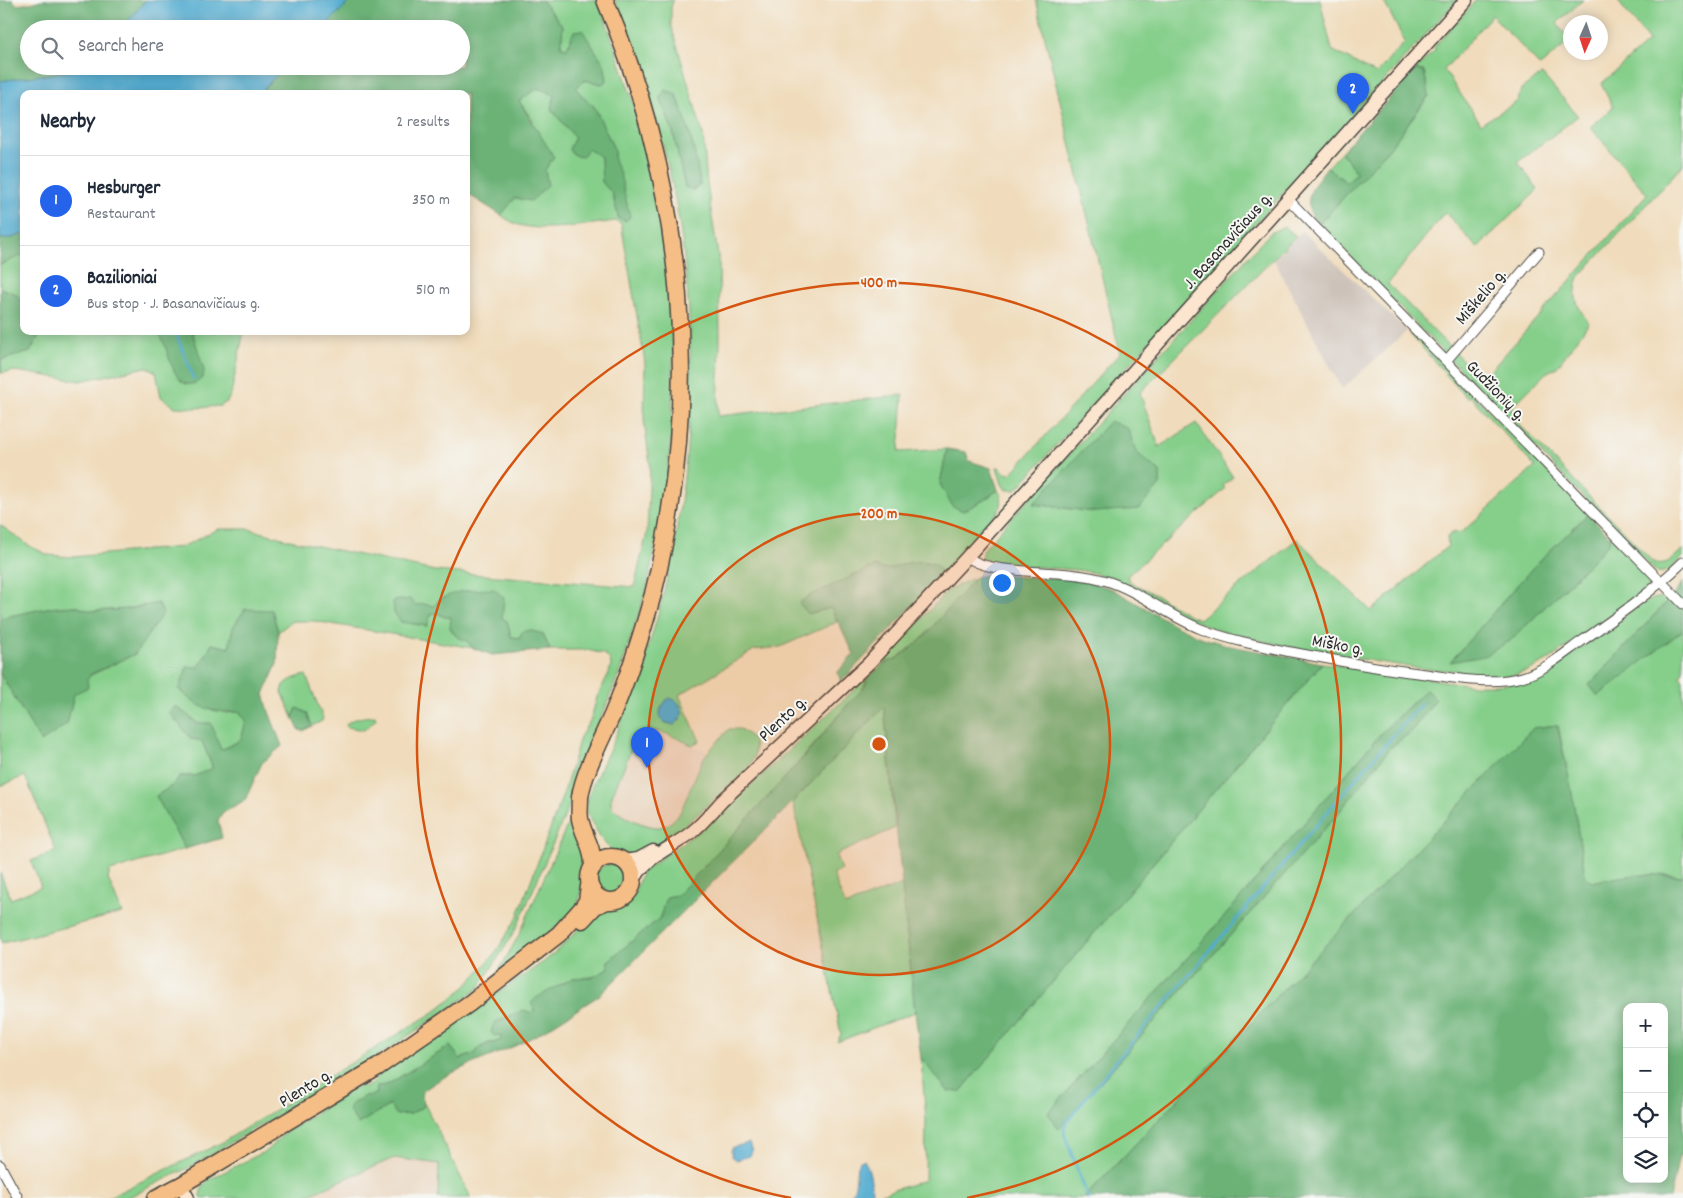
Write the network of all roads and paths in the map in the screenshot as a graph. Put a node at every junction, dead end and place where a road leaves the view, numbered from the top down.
1 (605, 0) edge
2 (1466, 0) edge
3 (1287, 198) junction
4 (1539, 252) dead end
5 (1446, 361) junction
6 (967, 557) junction
7 (1683, 562) edge
8 (1662, 582) junction
9 (1683, 604) edge
10 (722, 801) junction
11 (580, 807) junction
12 (619, 859) junction
13 (593, 866) junction
14 (633, 883) junction
15 (590, 886) junction
16 (607, 901) junction
17 (470, 1003) junction
18 (0, 1165) edge
19 (184, 1192) edge
20 (18, 1198) edge
21 (156, 1198) edge

1 - 11 highway
2 - 3 main road, J. Basanavičiaus g.
3 - 5 street, Gudžionių g.
3 - 6 main road, J. Basanavičiaus g.
4 - 5 street, Miškelio g.
5 - 8 street, Gudžionių g.
6 - 8 street, Miško g.
6 - 10 main road, Plento g.
7 - 8 street, Miško g.
8 - 9 street, Gudžionių g.
10 - 12 main road, Plento g.
10 - 14 main road, Plento g.
11 - 12 highway
11 - 13 highway
12 - 13 highway
12 - 14 highway
13 - 15 highway
14 - 16 highway
15 - 16 highway
15 - 17 highway, Plento g.
16 - 17 highway, Plento g.
17 - 19 highway, Plento g.
18 - 20 street
19 - 21 highway, Plento g.

